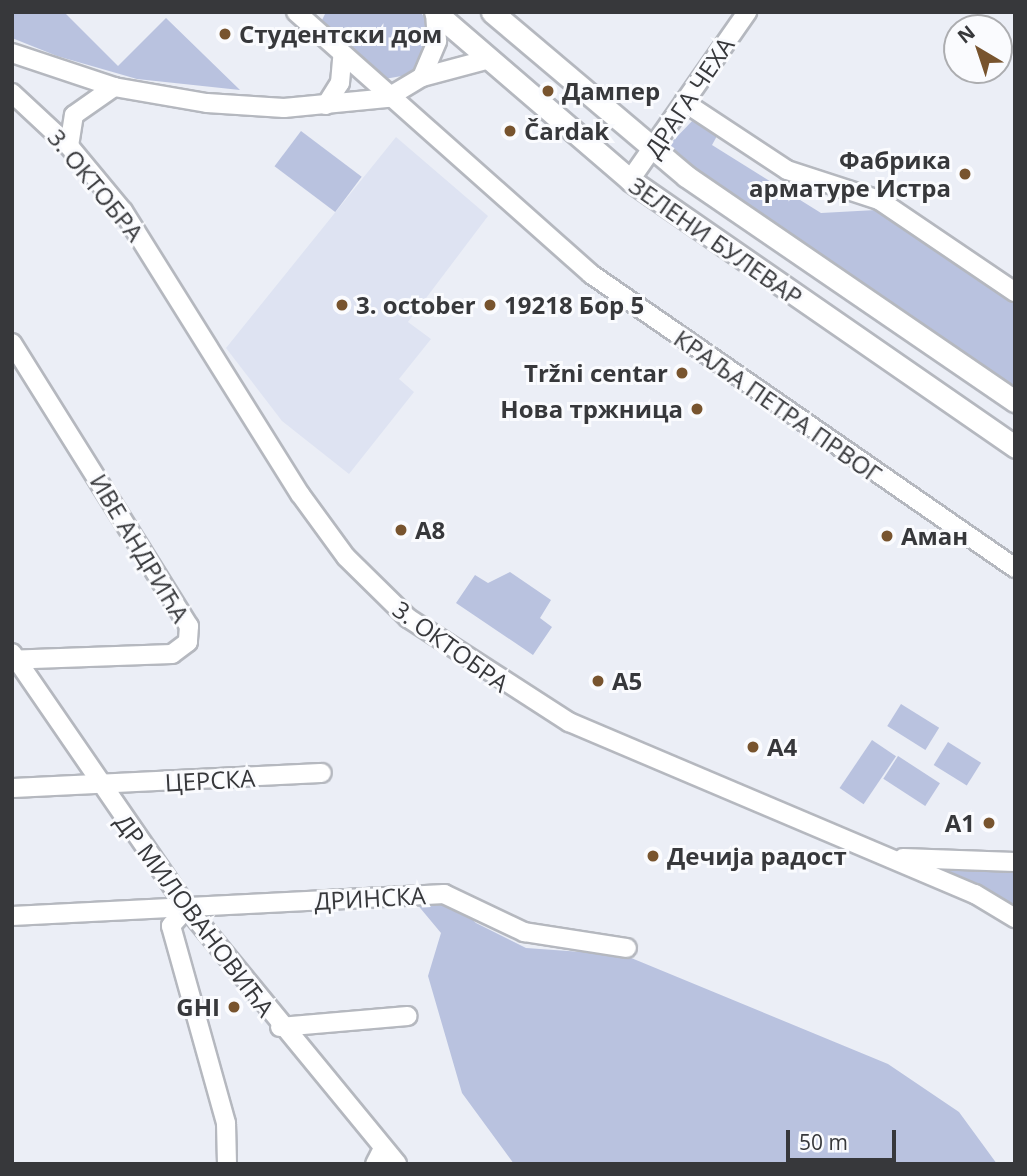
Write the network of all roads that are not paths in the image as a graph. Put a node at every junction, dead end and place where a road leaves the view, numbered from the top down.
1 (296, 12) edge
2 (435, 12) edge
3 (492, 12) edge
4 (747, 12) edge
5 (12, 53) edge
6 (342, 58) junction
7 (486, 60) junction
8 (422, 77) junction
9 (114, 87) junction
10 (12, 93) edge
11 (387, 98) junction
12 (684, 102) junction
13 (326, 105) junction
14 (69, 146) junction
15 (655, 151) junction
16 (630, 180) junction
17 (1015, 292) edge
18 (12, 344) edge
19 (1015, 401) edge
20 (1015, 447) edge
21 (1015, 568) edge
22 (14, 658) edge
23 (322, 773) dead end
24 (98, 785) junction
25 (12, 788) edge
26 (890, 857) junction
27 (1015, 862) edge
28 (187, 908) junction
29 (12, 916) edge
30 (1015, 918) edge
31 (627, 948) dead end
32 (408, 1016) dead end
33 (280, 1027) junction
34 (379, 1156) edge
35 (227, 1164) edge
36 (397, 1164) edge

1 - 6 street, КРАЉА ПЕТРА ПРВОГ
2 - 7 street, ЗЕЛЕНИ БУЛЕВАР
2 - 8 street
3 - 15 street, ЗЕЛЕНИ БУЛЕВАР
4 - 12 street, ДРАГА ЧЕХА
5 - 9 street
6 - 11 street, КРАЉА ПЕТРА ПРВОГ
6 - 13 street
7 - 8 street
7 - 16 street, ЗЕЛЕНИ БУЛЕВАР
8 - 11 street
9 - 13 street
9 - 14 street
10 - 14 street, 3. ОКТОБРА
11 - 13 street
11 - 21 street, КРАЉА ПЕТРА ПРВОГ
12 - 15 street, ДРАГА ЧЕХА
12 - 17 street
14 - 26 street, 3. ОКТОБРА
15 - 16 street, ДРАГА ЧЕХА
15 - 19 street, ЗЕЛЕНИ БУЛЕВАР
16 - 20 street, ЗЕЛЕНИ БУЛЕВАР
18 - 22 street, ИВЕ АНДРИЋА
22 - 24 street, ДР МИЛОВАНОВИЋА
23 - 24 street, ЦЕРСКА
24 - 25 street, ЦЕРСКА
24 - 28 street, ДР МИЛОВАНОВИЋА
26 - 27 street
26 - 30 street, 3. ОКТОБРА
28 - 29 street, ДРИНСКА
28 - 31 street, ДРИНСКА
28 - 33 street, ДР МИЛОВАНОВИЋА
28 - 35 street
32 - 33 street
33 - 34 street, ДР МИЛОВАНОВИЋА
34 - 36 street, ДР МИЛОВАНОВИЋА

